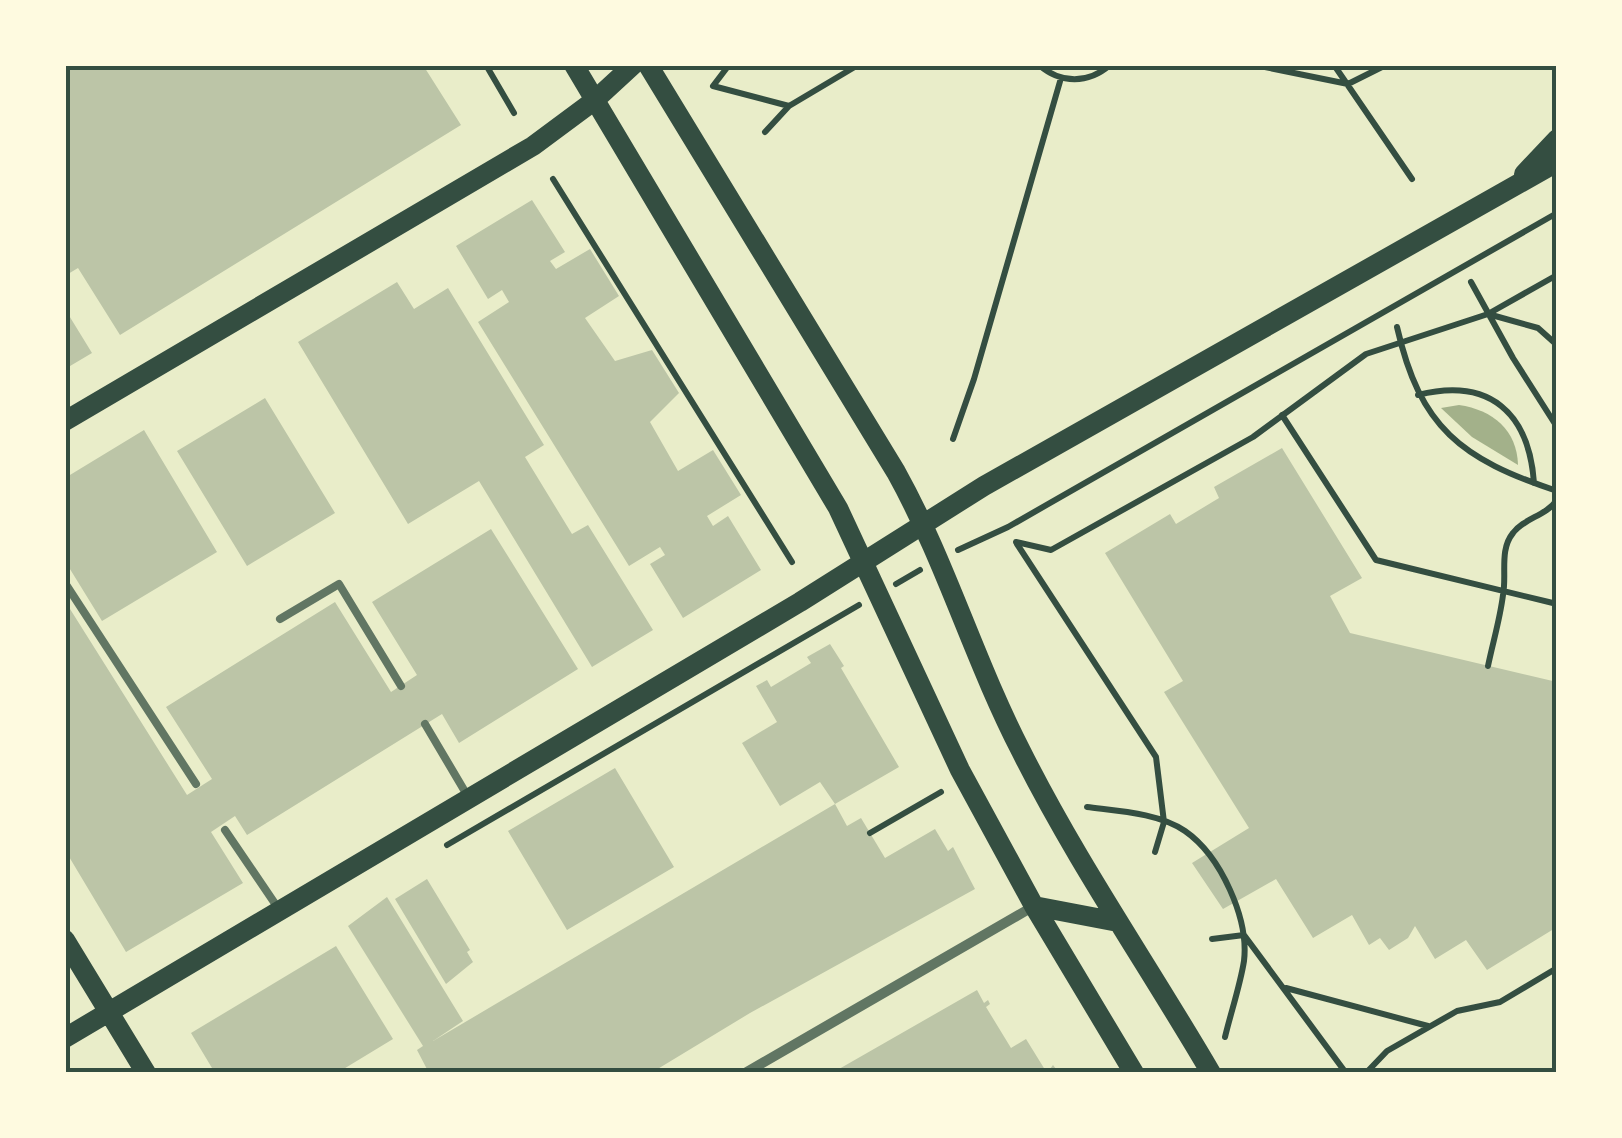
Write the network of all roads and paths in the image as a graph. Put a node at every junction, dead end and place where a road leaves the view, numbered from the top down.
1 (486, 65) edge
2 (574, 65) edge
3 (632, 65) edge
4 (648, 65) edge
5 (729, 65) edge
6 (858, 65) edge
7 (1038, 65) edge
8 (1110, 65) edge
9 (1255, 65) edge
10 (1334, 65) edge
11 (1386, 65) edge
12 (1061, 78) junction
13 (1348, 84) junction
14 (595, 100) junction
15 (788, 106) junction
16 (514, 113) dead end
17 (765, 132) dead end
18 (1557, 139) edge
19 (1557, 162) edge
20 (553, 178) dead end
21 (1412, 178) dead end
22 (1512, 186) junction
23 (1557, 213) edge
24 (1557, 275) edge
25 (1471, 282) dead end
26 (1488, 314) junction
27 (1396, 327) dead end
28 (1400, 343) junction
29 (1557, 345) edge
30 (1418, 396) junction
31 (1282, 415) junction
32 (65, 421) edge
33 (1557, 427) edge
34 (954, 439) dead end
35 (1534, 483) junction
36 (1557, 491) edge
37 (1557, 500) edge
38 (924, 523) junction
39 (940, 558) junction
40 (792, 562) dead end
41 (865, 562) junction
42 (65, 583) edge
43 (1504, 592) junction
44 (879, 594) junction
45 (1557, 604) edge
46 (280, 619) dead end
47 (1488, 666) dead end
48 (401, 686) dead end
49 (425, 724) dead end
50 (196, 784) dead end
51 (941, 792) dead end
52 (469, 798) junction
53 (1088, 807) dead end
54 (1164, 822) junction
55 (225, 830) dead end
56 (870, 834) dead end
57 (437, 850) dead end
58 (1155, 852) dead end
59 (1034, 906) junction
60 (280, 910) junction
61 (1118, 922) junction
62 (1244, 934) junction
63 (1212, 939) dead end
64 (65, 940) edge
65 (1557, 968) edge
66 (1285, 988) junction
67 (109, 1012) junction
68 (1430, 1026) junction
69 (1226, 1037) dead end
70 (65, 1038) edge
71 (146, 1073) edge
72 (745, 1073) edge
73 (1134, 1073) edge
74 (1211, 1073) edge
75 (1346, 1073) edge
76 (1366, 1073) edge

1 - 16 path
2 - 14 main road
3 - 14 main road
4 - 38 main road
5 - 15 path
6 - 15 path
7 - 12 path
8 - 12 path
9 - 13 path
10 - 13 path
11 - 13 path
12 - 34 path
13 - 21 path
14 - 32 main road
14 - 41 main road
15 - 17 path
18 - 22 main road
19 - 22 main road
20 - 40 path
22 - 38 main road
23 - 39 path
24 - 26 path
25 - 26 path
26 - 28 path
26 - 29 path
26 - 33 path
27 - 28 path
28 - 30 path
28 - 31 path
30 - 35 path
30 - 35 path
31 - 43 path
31 - 54 path
35 - 36 path
37 - 43 path
38 - 39 main road
38 - 41 main road
39 - 44 path
39 - 61 main road
41 - 44 main road
41 - 52 main road
42 - 50 lane
43 - 45 path
43 - 47 path
44 - 57 path
44 - 59 main road
46 - 48 lane
49 - 52 lane
51 - 56 path
52 - 60 main road
53 - 54 path
54 - 58 path
54 - 62 path
55 - 60 lane
59 - 61 main road
59 - 72 street
59 - 73 main road
60 - 67 main road
61 - 74 main road
62 - 63 path
62 - 66 path
62 - 69 path
64 - 67 main road
65 - 68 path
66 - 68 path
66 - 75 path
67 - 70 main road
67 - 71 main road
68 - 76 path

